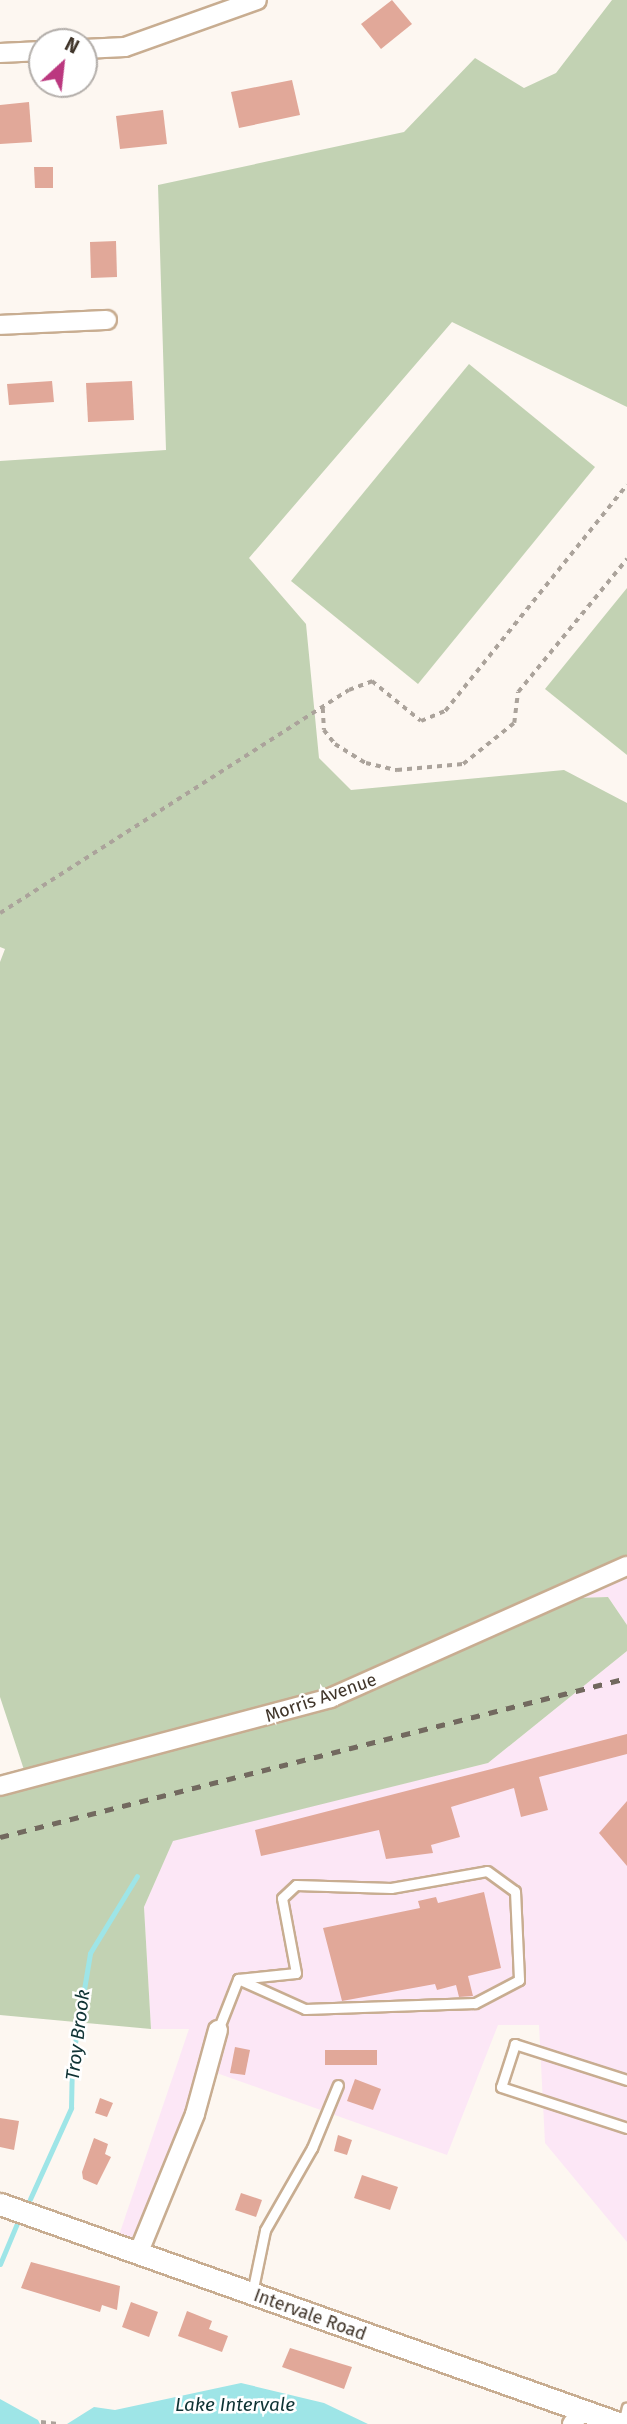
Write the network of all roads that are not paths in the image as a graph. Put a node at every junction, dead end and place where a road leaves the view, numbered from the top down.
1 (257, 0) edge
2 (98, 48) edge
3 (28, 51) edge
4 (0, 52) edge
5 (107, 320) dead end
6 (0, 325) edge
7 (627, 1566) edge
8 (0, 1786) edge
9 (238, 1979) junction
10 (218, 2030) joint
11 (627, 2080) edge
12 (338, 2085) dead end
13 (627, 2128) edge
14 (0, 2204) edge
15 (138, 2254) junction
16 (252, 2295) junction
17 (627, 2407) edge
18 (577, 2418) edge
19 (622, 2424) edge

1 - 2 street
3 - 4 street
5 - 6 street
7 - 8 street, Morris Avenue
9 - 9 lane
9 - 10 lane
10 - 15 street
11 - 13 lane
12 - 16 lane
14 - 15 street, Intervale Road
15 - 16 street, Intervale Road
16 - 18 street, Intervale Road
17 - 19 lane
18 - 19 street, Intervale Road

